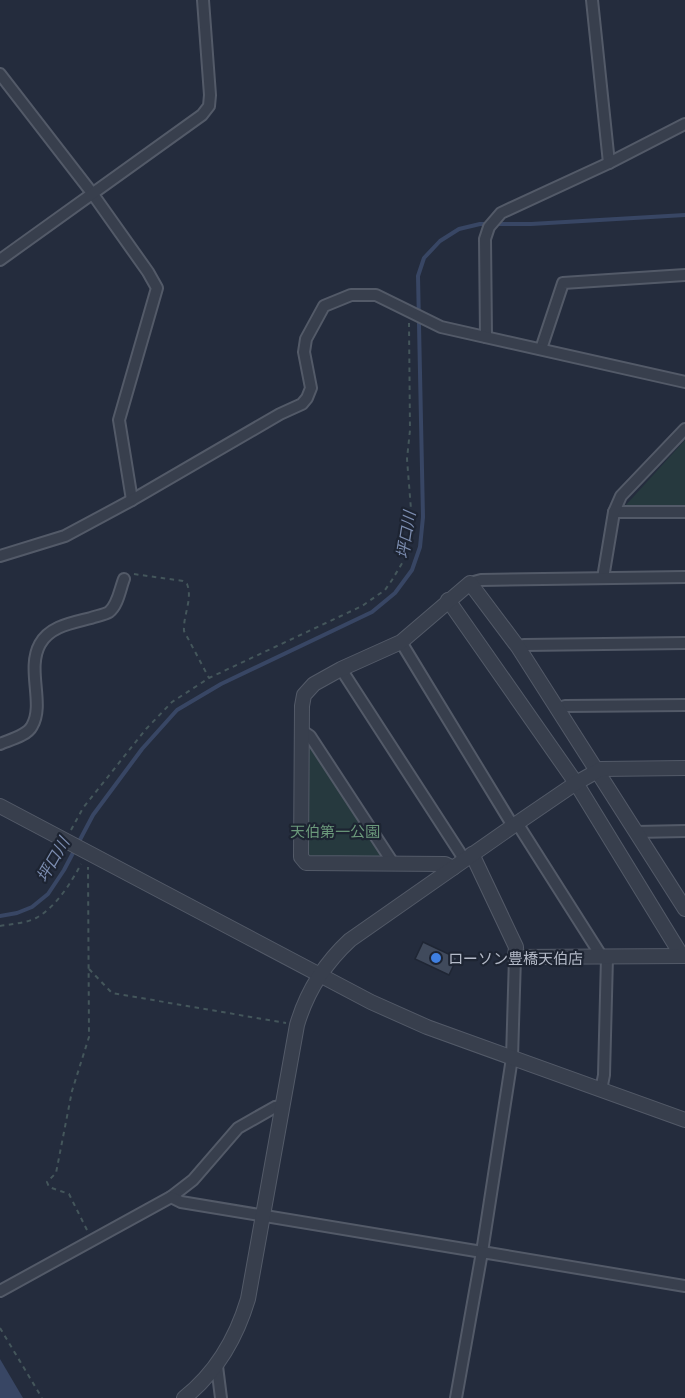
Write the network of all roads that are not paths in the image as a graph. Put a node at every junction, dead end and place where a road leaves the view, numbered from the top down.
1 (203, 0) edge
2 (592, 0) edge
3 (0, 74) edge
4 (685, 124) edge
5 (609, 163) junction
6 (92, 193) junction
7 (0, 260) edge
8 (685, 275) edge
9 (486, 337) junction
10 (541, 349) junction
11 (685, 382) edge
12 (685, 429) edge
13 (132, 500) junction
14 (614, 512) junction
15 (685, 512) edge
16 (0, 556) edge
17 (685, 577) edge
18 (603, 578) junction
19 (124, 579) road end
20 (470, 583) junction
21 (448, 600) junction
22 (401, 642) junction
23 (685, 643) edge
24 (518, 647) junction
25 (341, 669) junction
26 (685, 705) edge
27 (557, 709) junction
28 (301, 730) junction
29 (0, 744) edge
30 (685, 768) edge
31 (596, 772) junction
32 (576, 783) junction
33 (0, 806) edge
34 (515, 824) junction
35 (685, 831) edge
36 (636, 832) junction
37 (463, 860) junction
38 (393, 863) junction
39 (683, 900) edge
40 (684, 956) edge
41 (515, 957) junction
42 (604, 957) junction
43 (319, 975) junction
44 (512, 1058) junction
45 (601, 1090) junction
46 (282, 1106) junction
47 (685, 1120) edge
48 (171, 1197) junction
49 (262, 1216) junction
50 (482, 1252) junction
51 (685, 1286) edge
52 (0, 1291) edge
53 (217, 1366) junction
54 (184, 1398) edge
55 (221, 1398) edge
56 (456, 1398) edge

1 - 6 street
2 - 5 street
3 - 6 street
4 - 5 street
5 - 9 street
6 - 7 street
6 - 13 street
8 - 10 street
9 - 10 street
9 - 13 street
10 - 11 street
12 - 14 street
13 - 16 street
14 - 15 street
14 - 18 street
17 - 18 street
18 - 20 street
19 - 29 street
20 - 21 street
20 - 24 street
21 - 22 street
21 - 32 street
22 - 25 street
22 - 34 street
23 - 24 street
24 - 27 street
25 - 28 street
25 - 37 street
26 - 27 street
27 - 31 street
28 - 38 street
28 - 38 street
30 - 31 street
31 - 32 street
31 - 36 street
32 - 34 street
32 - 40 street
33 - 43 street
34 - 37 street
34 - 42 street
35 - 36 street
36 - 39 street
37 - 38 street
37 - 41 street
37 - 43 street
40 - 42 street
41 - 42 street
41 - 44 street
42 - 45 street
43 - 44 street
43 - 46 street
44 - 45 street
44 - 50 street
45 - 47 street
46 - 48 street
46 - 49 street
48 - 49 street
48 - 52 street
49 - 50 street
49 - 53 street
50 - 51 street
50 - 56 street
53 - 54 street
53 - 55 street

